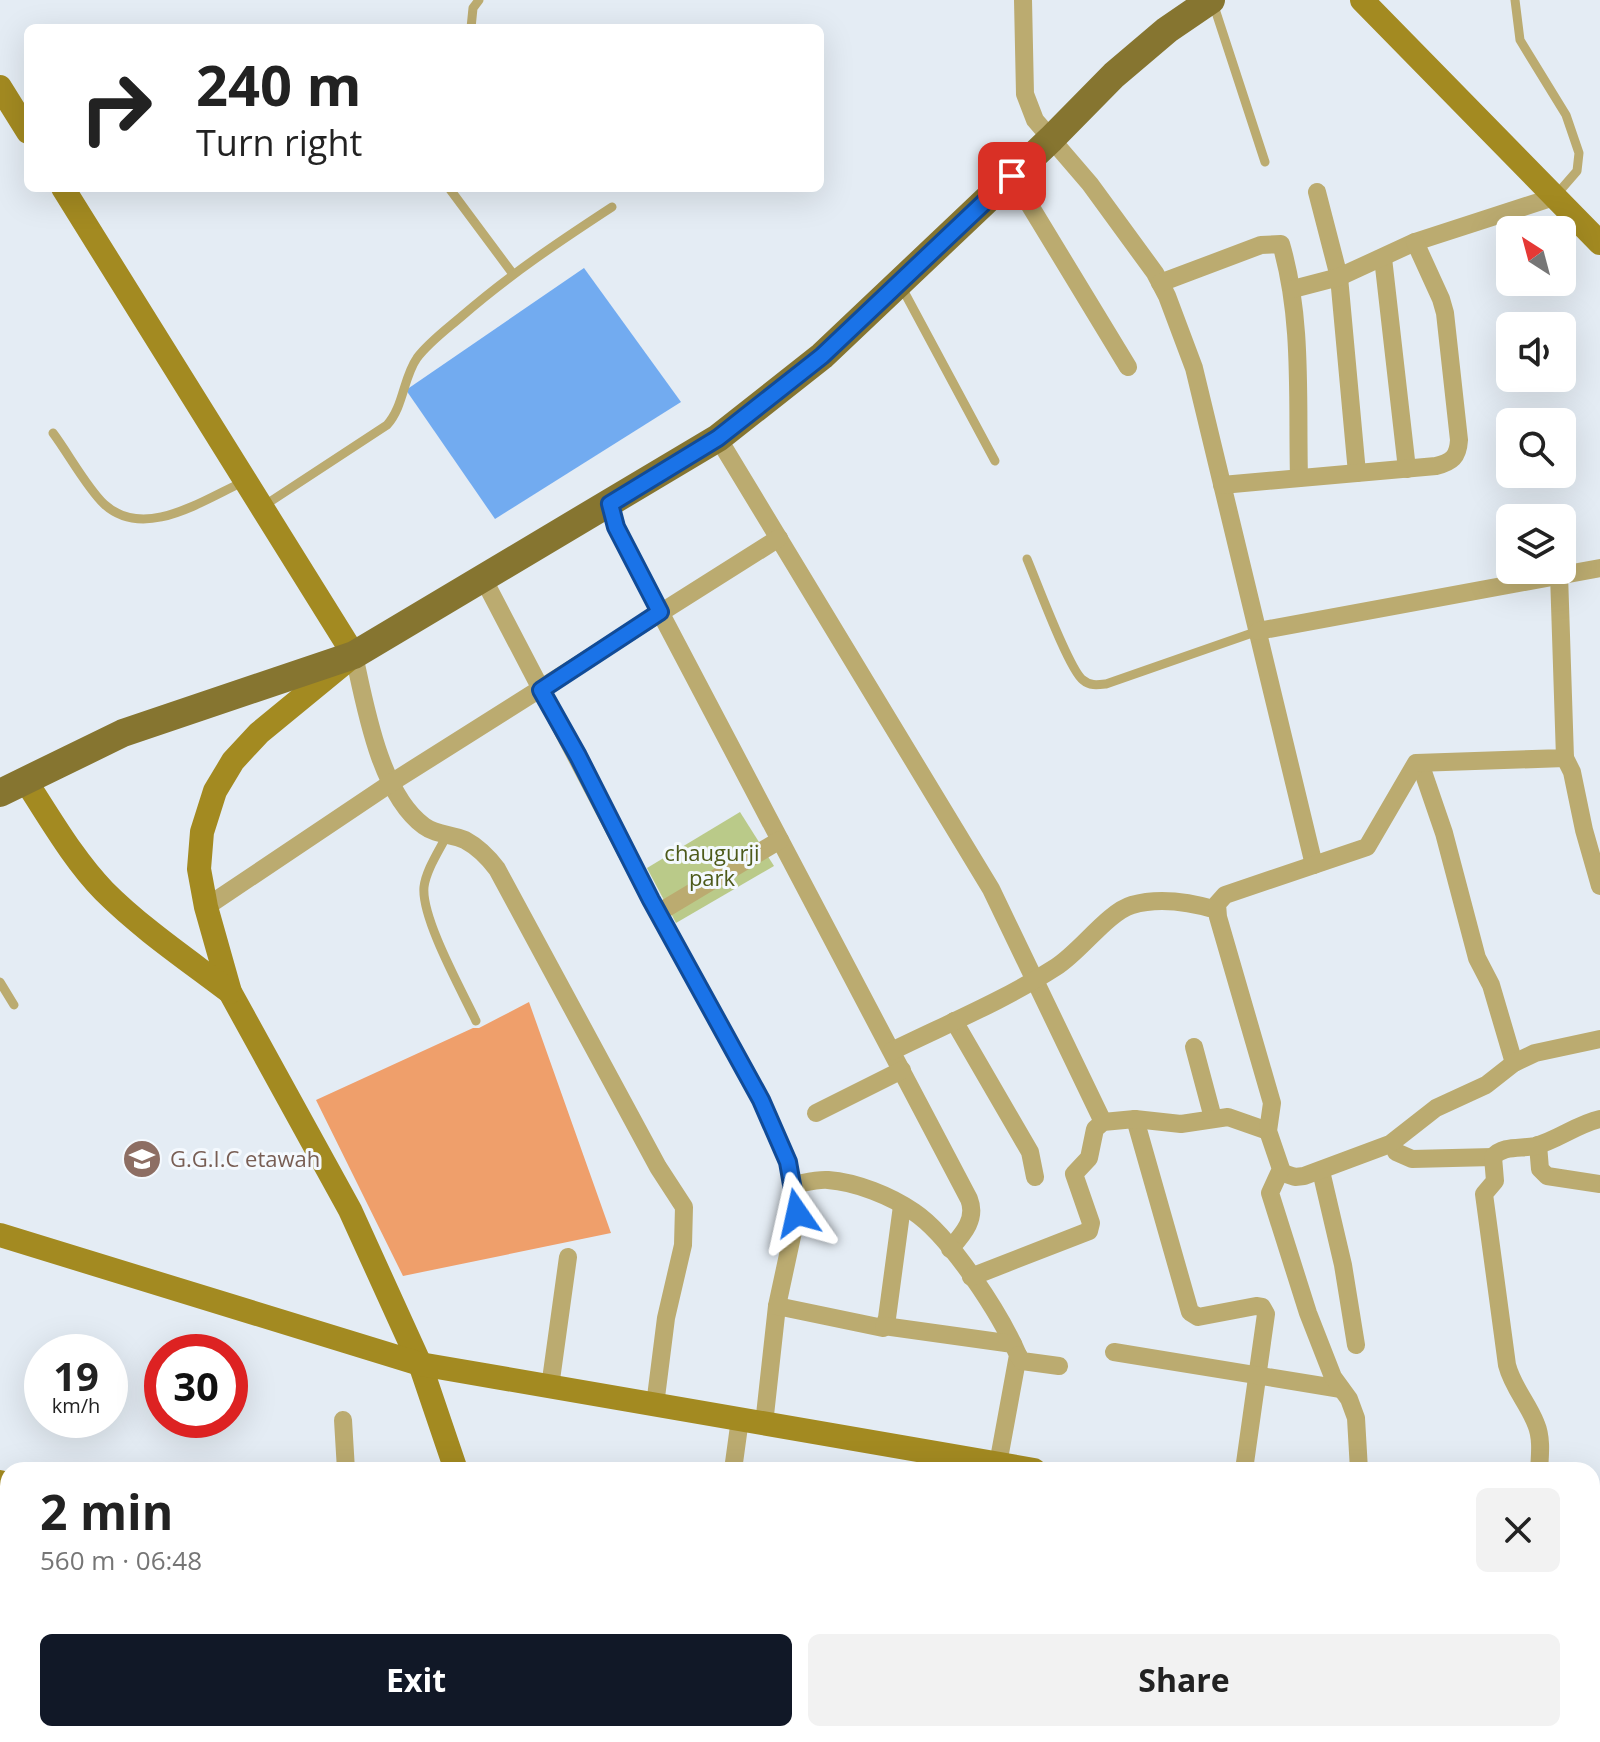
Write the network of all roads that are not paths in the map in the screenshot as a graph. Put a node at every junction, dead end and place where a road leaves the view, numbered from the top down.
1 (479, 0) edge
2 (1023, 0) edge
3 (1211, 0) edge
4 (1362, 0) edge
5 (1515, 0) edge
6 (471, 24) edge
7 (0, 87) edge
8 (24, 126) edge
9 (1051, 139) junction
10 (1265, 162) dead end
11 (1012, 176) junction
12 (65, 192) edge
13 (452, 192) edge
14 (1317, 192) dead end
15 (1554, 197) junction
16 (612, 207) dead end
17 (1415, 242) junction
18 (1600, 243) edge
19 (1383, 258) junction
20 (513, 274) junction
21 (1339, 277) junction
22 (899, 283) junction
23 (1160, 283) junction
24 (1293, 289) junction
25 (1128, 367) dead end
26 (53, 433) dead end
27 (718, 438) junction
28 (995, 461) dead end
29 (1407, 469) junction
30 (1357, 473) junction
31 (1299, 478) junction
32 (246, 481) junction
33 (1222, 485) junction
34 (610, 504) junction
35 (262, 507) junction
36 (779, 538) junction
37 (1027, 559) dead end
38 (1600, 568) edge
39 (1576, 572) edge
40 (483, 578) junction
41 (1506, 584) edge
42 (1559, 584) edge
43 (660, 612) junction
44 (1258, 631) junction
45 (354, 655) junction
46 (541, 690) junction
47 (1565, 758) junction
48 (1420, 763) junction
49 (391, 783) junction
50 (8, 787) edge
51 (447, 835) junction
52 (780, 840) junction
53 (1314, 865) junction
54 (1600, 886) edge
55 (206, 907) junction
56 (1217, 910) junction
57 (658, 913) junction
58 (0, 982) edge
59 (230, 992) junction
60 (14, 1005) dead end
61 (476, 1021) dead end
62 (954, 1021) junction
63 (1600, 1039) edge
64 (1194, 1047) dead end
65 (892, 1051) junction
66 (1514, 1063) junction
67 (902, 1070) junction
68 (816, 1113) dead end
69 (1213, 1118) junction
70 (1135, 1119) junction
71 (1600, 1119) edge
72 (1103, 1122) junction
73 (1268, 1131) junction
74 (1538, 1145) junction
75 (1396, 1152) dead end
76 (1493, 1157) junction
77 (1321, 1171) junction
78 (1279, 1176) junction
79 (1035, 1177) dead end
80 (1600, 1184) edge
81 (792, 1185) junction
82 (902, 1206) junction
83 (0, 1235) edge
84 (950, 1249) junction
85 (568, 1257) dead end
86 (971, 1277) junction
87 (777, 1306) junction
88 (884, 1326) junction
89 (1356, 1345) dead end
90 (1015, 1350) junction
91 (1114, 1352) dead end
92 (420, 1364) junction
93 (1059, 1366) dead end
94 (1258, 1375) junction
95 (550, 1387) junction
96 (1341, 1389) junction
97 (655, 1405) junction
98 (343, 1420) dead end
99 (752, 1422) junction
100 (346, 1462) edge
101 (453, 1462) edge
102 (736, 1462) edge
103 (986, 1462) edge
104 (998, 1462) edge
105 (1245, 1462) edge
106 (1359, 1462) edge
107 (1539, 1462) edge

1 - 6 lane
2 - 9 street
3 - 9 main road
3 - 10 lane
4 - 15 street
5 - 15 lane
7 - 8 street
9 - 11 main road
9 - 23 street
11 - 22 main road
11 - 25 street
12 - 32 street
13 - 20 lane
14 - 21 street
15 - 17 street
15 - 18 street
16 - 20 lane
17 - 19 street
17 - 29 street
19 - 21 street
19 - 29 street
20 - 35 lane
21 - 24 street
21 - 30 street
22 - 27 main road
22 - 28 lane
23 - 24 street
23 - 33 street
24 - 31 street
26 - 32 lane
27 - 34 main road
27 - 36 street
29 - 30 street
30 - 31 street
31 - 33 street
32 - 35 street
33 - 44 street
34 - 40 main road
34 - 43 street
35 - 45 street
36 - 43 street
36 - 72 street
37 - 44 lane
38 - 39 street
40 - 45 main road
40 - 46 street
41 - 44 street
42 - 47 street
43 - 46 street
43 - 52 street
44 - 53 street
45 - 49 street
45 - 50 main road
45 - 55 street
46 - 49 street
46 - 57 street
47 - 48 street
47 - 54 street
48 - 53 street
48 - 66 street
49 - 51 street
49 - 55 street
50 - 59 street
51 - 61 lane
51 - 97 street
52 - 57 street
52 - 65 street
53 - 56 street
55 - 59 street
56 - 62 street
56 - 73 street
57 - 81 street
58 - 60 lane
59 - 92 street
62 - 65 street
62 - 79 street
63 - 66 street
64 - 69 street
65 - 67 street
66 - 77 street
67 - 68 street
67 - 84 street
69 - 70 street
69 - 73 street
70 - 72 street
70 - 94 street
71 - 74 street
72 - 86 street
73 - 78 street
74 - 76 street
74 - 80 street
75 - 76 street
76 - 107 street
77 - 78 street
77 - 89 street
78 - 96 street
81 - 82 street
81 - 87 street
82 - 84 street
82 - 88 street
83 - 92 street
84 - 86 street
85 - 95 street
86 - 90 street
87 - 88 street
87 - 99 street
88 - 90 street
90 - 93 street
90 - 104 street
91 - 94 street
92 - 95 street
92 - 101 street
94 - 96 street
94 - 105 street
95 - 97 street
96 - 106 street
97 - 99 street
98 - 100 street
99 - 102 street
99 - 103 street

